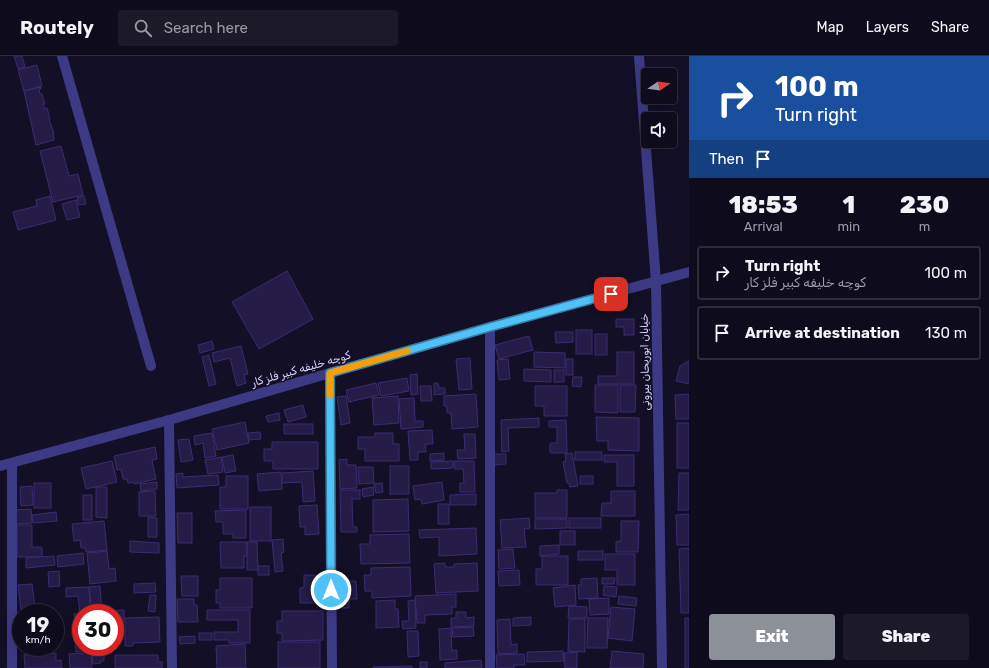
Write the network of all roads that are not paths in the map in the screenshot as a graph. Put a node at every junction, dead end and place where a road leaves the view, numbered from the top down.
1 (62, 56) edge
2 (639, 56) edge
3 (689, 272) edge
4 (656, 282) junction
5 (490, 327) junction
6 (151, 366) dead end
7 (330, 373) junction
8 (169, 420) junction
9 (12, 463) junction
10 (0, 466) edge
11 (12, 668) edge
12 (172, 668) edge
13 (332, 668) edge
14 (490, 668) edge
15 (662, 668) edge

1 - 6 street
2 - 4 street, خیابان ابوریحان بیرونی
3 - 4 street, کوچه خلیفه کبیر فلز کار
4 - 5 street, کوچه خلیفه کبیر فلز کار
4 - 15 street, خیابان ابوریحان بیرونی
5 - 7 street, کوچه خلیفه کبیر فلز کار
5 - 14 street
7 - 8 street, کوچه خلیفه کبیر فلز کار
7 - 13 street
8 - 9 street, کوچه خلیفه کبیر فلز کار
8 - 12 street
9 - 10 street, کوچه خلیفه کبیر فلز کار
9 - 11 street

